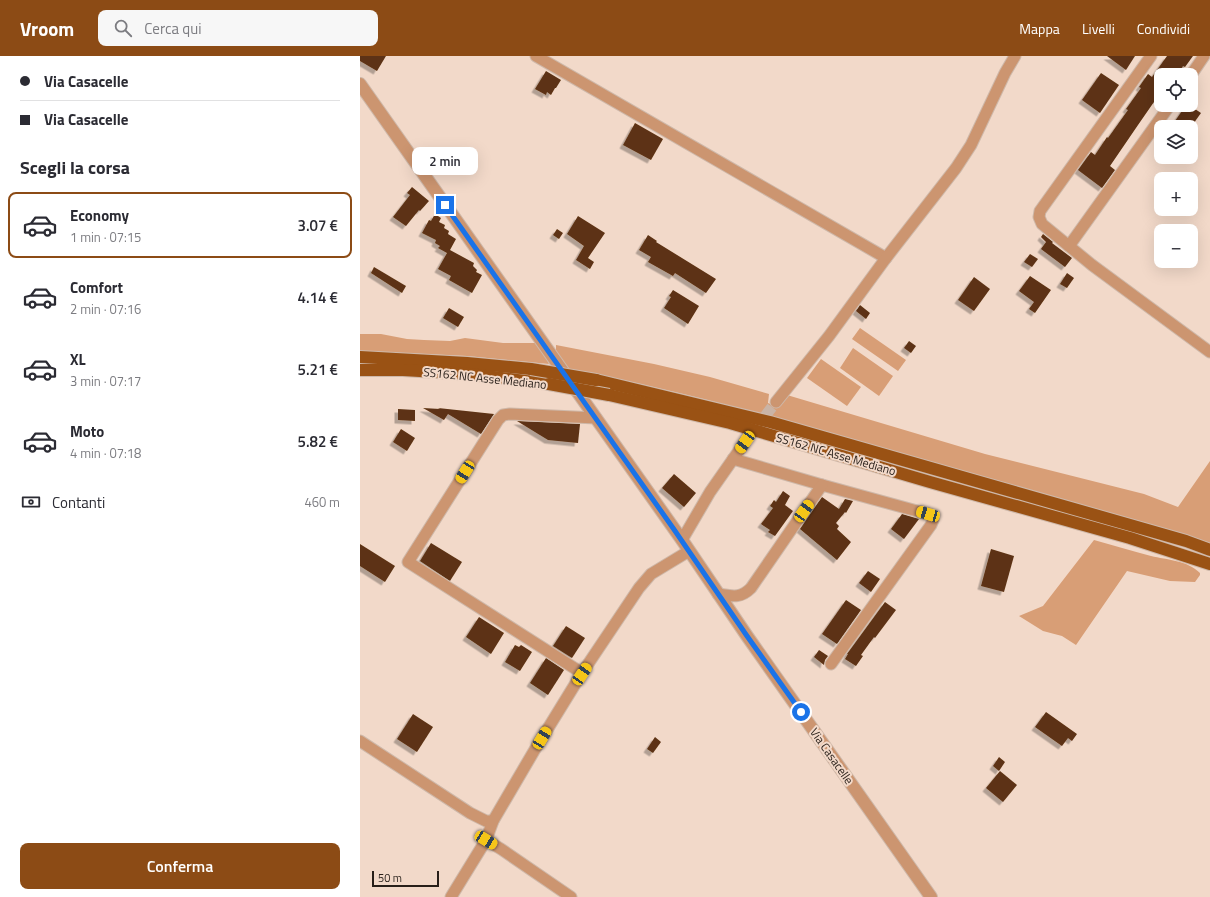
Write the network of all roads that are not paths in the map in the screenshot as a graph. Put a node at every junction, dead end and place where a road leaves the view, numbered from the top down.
1 (536, 56) edge
2 (1015, 56) edge
3 (1151, 56) edge
4 (1204, 56) edge
5 (1196, 68) edge
6 (360, 84) edge
7 (1165, 112) edge
8 (1070, 246) junction
9 (886, 258) junction
10 (1210, 352) edge
11 (360, 357) edge
12 (360, 370) edge
13 (776, 402) tunnel mouth
14 (596, 418) junction
15 (745, 442) tunnel mouth
16 (733, 459) junction
17 (822, 485) junction
18 (682, 540) junction
19 (1210, 550) edge
20 (689, 551) junction
21 (1210, 564) edge
22 (718, 594) junction
23 (831, 664) dead end
24 (582, 674) junction
25 (360, 741) edge
26 (493, 821) junction
27 (486, 840) junction
28 (451, 897) edge
29 (571, 897) edge
30 (931, 897) edge

1 - 9 street
2 - 9 street
3 - 8 street
4 - 5 street
6 - 14 street, Via Casacelle
7 - 8 street
8 - 10 street
9 - 13 street
11 - 19 highway, SS162 NC Asse Mediano, bridge
12 - 21 highway, SS162 NC Asse Mediano, bridge
14 - 18 street, Via Casacelle
14 - 24 street
15 - 16 street
16 - 17 street
16 - 18 street
17 - 22 street
17 - 23 street
18 - 20 street, Via Casacelle
20 - 22 street, Via Casacelle
20 - 24 street
22 - 30 street, Via Casacelle
24 - 26 street
25 - 26 street
26 - 27 street
27 - 28 street
27 - 29 street

